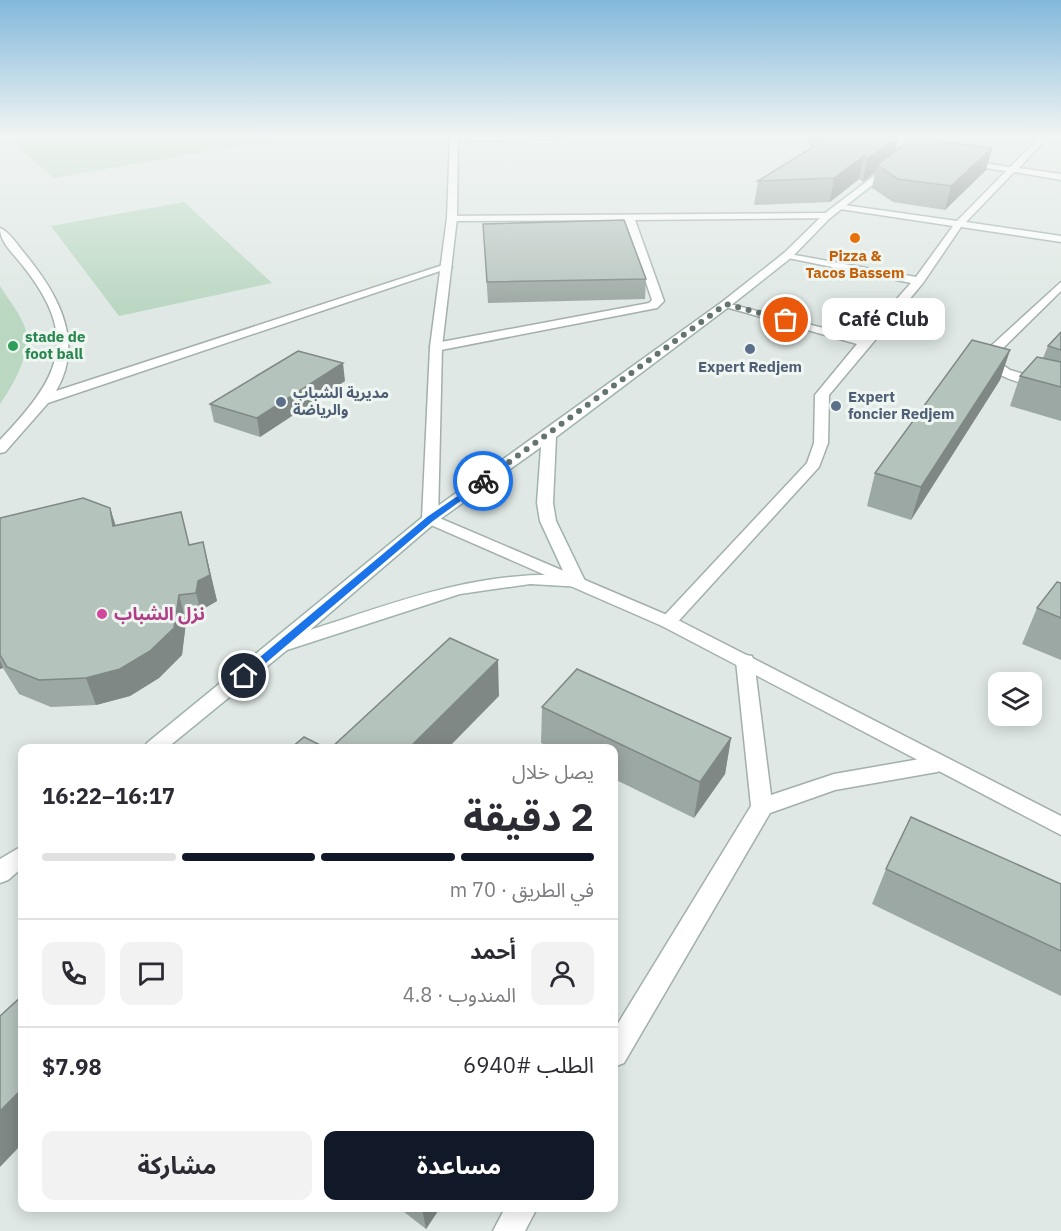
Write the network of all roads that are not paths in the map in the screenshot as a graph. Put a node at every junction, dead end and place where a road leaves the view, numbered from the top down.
1 (452, 194) edge
2 (857, 194) edge
3 (987, 194) edge
4 (840, 206) junction
5 (827, 216) junction
6 (629, 217) junction
7 (452, 219) junction
8 (958, 225) junction
9 (0, 231) edge
10 (1061, 239) edge
11 (788, 255) junction
12 (447, 267) junction
13 (919, 281) junction
14 (1061, 285) edge
15 (726, 304) junction
16 (867, 343) junction
17 (436, 347) junction
18 (1061, 389) edge
19 (43, 400) junction
20 (549, 435) junction
21 (0, 449) edge
22 (430, 519) junction
23 (571, 581) junction
24 (668, 622) junction
25 (280, 646) junction
26 (745, 661) junction
27 (159, 744) edge
28 (937, 764) junction
29 (762, 807) junction
30 (1061, 826) edge
31 (18, 858) edge
32 (0, 873) edge
33 (618, 1047) edge
34 (520, 1212) edge
35 (508, 1231) edge

1 - 7 street
2 - 4 street
3 - 8 street
4 - 5 street
4 - 8 street
5 - 6 street
5 - 11 street
6 - 7 street
6 - 17 street
7 - 12 street
8 - 10 street
8 - 13 street
9 - 19 street
11 - 13 street
11 - 15 street
12 - 17 street
12 - 19 street
13 - 16 street
14 - 18 street
15 - 16 street
15 - 20 street
16 - 24 street
17 - 22 street
19 - 21 street
20 - 22 street
20 - 23 street
22 - 23 street
22 - 25 street
23 - 24 street
23 - 25 street
24 - 26 street
25 - 27 street
26 - 28 street
26 - 29 street
28 - 29 street
28 - 30 street
29 - 33 street
31 - 32 street
34 - 35 street

